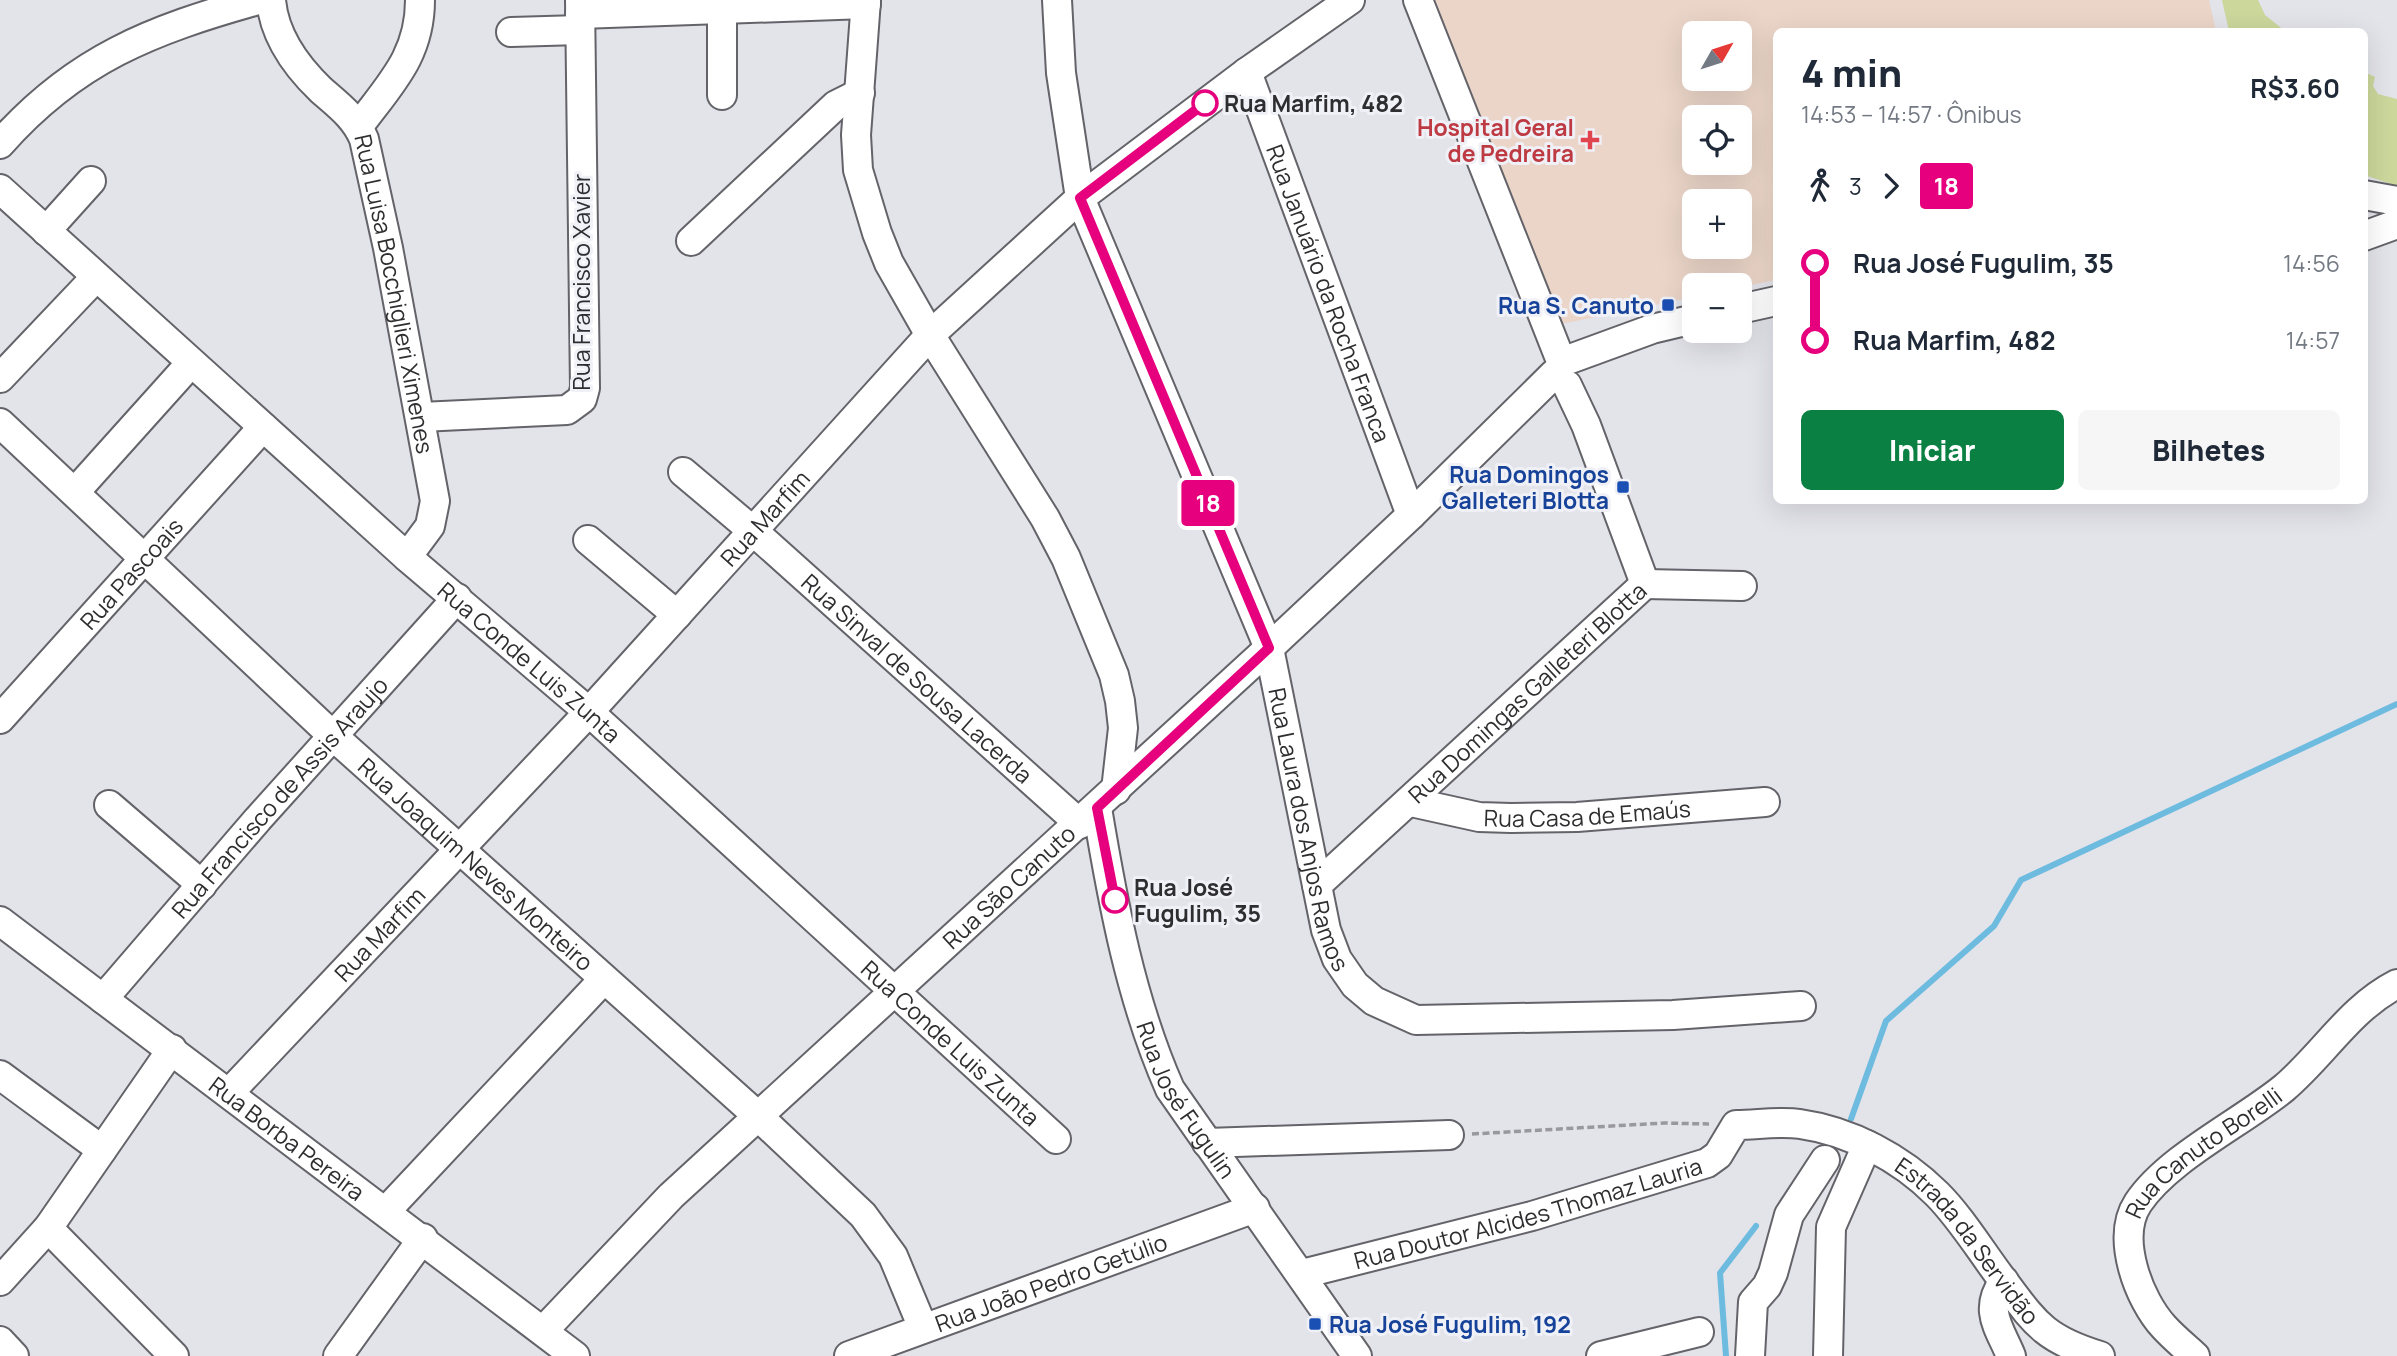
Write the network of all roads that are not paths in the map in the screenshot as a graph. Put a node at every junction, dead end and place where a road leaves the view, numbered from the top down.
1 (258, 0) edge
2 (271, 0) edge
3 (420, 0) edge
4 (1057, 0) edge
5 (1350, 0) edge
6 (1418, 0) edge
7 (866, 2) edge
8 (723, 4) edge
9 (580, 15) edge
10 (511, 32) dead end
11 (1247, 72) junction
12 (860, 93) junction
13 (722, 95) dead end
14 (359, 127) junction
15 (0, 144) edge
16 (91, 181) dead end
17 (0, 189) edge
18 (2368, 196) edge
19 (1080, 198) junction
20 (2397, 201) edge
21 (2397, 224) edge
22 (46, 231) junction
23 (2368, 235) edge
24 (691, 241) dead end
25 (96, 276) junction
26 (1773, 301) edge
27 (1752, 306) edge
28 (1682, 322) edge
29 (930, 335) junction
30 (190, 364) junction
31 (1567, 374) junction
32 (0, 378) edge
33 (421, 417) junction
34 (0, 423) edge
35 (263, 427) junction
36 (683, 472) dead end
37 (75, 492) junction
38 (1411, 515) junction
39 (753, 531) junction
40 (588, 540) dead end
41 (407, 557) junction
42 (144, 560) junction
43 (1644, 584) junction
44 (1742, 586) dead end
45 (457, 598) junction
46 (677, 615) junction
47 (1269, 648) junction
48 (589, 712) junction
49 (0, 719) edge
50 (334, 736) junction
51 (1411, 802) junction
52 (1766, 802) dead end
53 (109, 805) dead end
54 (1097, 808) junction
55 (459, 851) junction
56 (202, 885) junction
57 (1317, 885) junction
58 (0, 921) edge
59 (603, 980) junction
60 (2397, 984) edge
61 (895, 989) junction
62 (103, 999) junction
63 (1801, 1006) dead end
64 (172, 1049) junction
65 (0, 1075) edge
66 (229, 1093) junction
67 (759, 1118) junction
68 (1736, 1125) joint
69 (1449, 1135) road end
70 (1056, 1139) dead end
71 (1207, 1143) junction
72 (1867, 1144) junction
73 (103, 1150) junction
74 (1825, 1160) dead end
75 (1255, 1208) junction
76 (386, 1211) junction
77 (48, 1227) junction
78 (423, 1238) junction
79 (1302, 1274) junction
80 (0, 1281) edge
81 (2004, 1281) junction
82 (923, 1328) junction
83 (543, 1331) junction
84 (1699, 1332) dead end
85 (0, 1341) edge
86 (14, 1356) edge
87 (174, 1356) edge
88 (338, 1356) edge
89 (575, 1356) edge
90 (849, 1356) edge
91 (1357, 1356) edge
92 (1601, 1356) edge
93 (1749, 1356) edge
94 (1828, 1356) edge
95 (2011, 1356) edge
96 (2100, 1356) edge
97 (2195, 1356) edge

1 - 15 street
2 - 14 street
3 - 14 street, Rua Luisa Bocchiglieri Ximenes
4 - 19 street, Rua Laura dos Anjos Ramos
5 - 11 street, Rua Marfim
6 - 31 street, Rua Domingas Galleteri Blotta
7 - 8 street
7 - 12 street, Rua José Fugulin
8 - 9 street
8 - 13 street
9 - 10 street
9 - 33 street, Rua Francisco Xavier
11 - 19 street, Rua Marfim
11 - 38 street, Rua Januário da Rocha Franca
12 - 24 street
12 - 29 street, Rua José Fugulin
14 - 33 street, Rua Luisa Bocchiglieri Ximenes
16 - 22 street
17 - 22 street, Rua Conde Luis Zunta
18 - 20 street
19 - 29 street, Rua Marfim
19 - 47 street, Rua Laura dos Anjos Ramos
21 - 23 street
22 - 25 street, Rua Conde Luis Zunta
25 - 30 street, Rua Conde Luis Zunta
25 - 32 street
26 - 27 street
28 - 31 street, Rua São Canuto
29 - 39 street, Rua Marfim
29 - 54 street, Rua José Fugulin
30 - 35 street, Rua Conde Luis Zunta
30 - 37 street
31 - 38 street, Rua São Canuto
31 - 43 street, Rua Domingas Galleteri Blotta
33 - 41 street, Rua Luisa Bocchiglieri Ximenes
34 - 37 street, Rua Joaquim Neves Monteiro
35 - 41 street, Rua Conde Luis Zunta
35 - 42 street, Rua Pascoais
36 - 39 street, Rua Sinval de Sousa Lacerda
37 - 42 street, Rua Joaquim Neves Monteiro
38 - 47 street, Rua São Canuto
39 - 46 street, Rua Marfim
39 - 54 street, Rua Sinval de Sousa Lacerda
40 - 46 street
41 - 45 street, Rua Conde Luis Zunta
42 - 49 street, Rua Pascoais
42 - 50 street, Rua Joaquim Neves Monteiro
43 - 44 street
43 - 51 street, Rua Domingas Galleteri Blotta
45 - 48 street, Rua Conde Luis Zunta
45 - 50 street, Rua Francisco de Assis Araujo
46 - 48 street, Rua Marfim
47 - 54 street, Rua São Canuto
47 - 57 street, Rua Laura dos Anjos Ramos
48 - 55 street, Rua Marfim
48 - 61 street, Rua Conde Luis Zunta
50 - 55 street, Rua Joaquim Neves Monteiro
50 - 56 street, Rua Francisco de Assis Araujo
51 - 52 street, Rua Casa de Emaús
51 - 57 street, Rua Domingas Galleteri Blotta
53 - 56 street
54 - 61 street, Rua São Canuto
54 - 71 street, Rua José Fugulin
55 - 59 street, Rua Joaquim Neves Monteiro
55 - 66 street, Rua Marfim
56 - 62 street, Rua Francisco de Assis Araujo
57 - 63 street, Rua Laura dos Anjos Ramos
58 - 62 street, Rua Borba Pereira
59 - 67 street, Rua Joaquim Neves Monteiro
59 - 76 street
60 - 97 street, Rua Canuto Borelli
61 - 67 street, Rua São Canuto
61 - 70 street, Rua Conde Luis Zunta
62 - 64 street, Rua Borba Pereira
64 - 66 street, Rua Borba Pereira
64 - 73 street
65 - 73 street
66 - 76 street, Rua Borba Pereira
67 - 82 street, Rua Joaquim Neves Monteiro
67 - 83 street, Rua São Canuto
68 - 72 street, Estrada da Servidão
68 - 79 street, Rua Doutor Alcides Thomaz Lauria
69 - 71 street
71 - 75 street, Rua José Fugulin
72 - 81 street, Estrada da Servidão
72 - 94 street
73 - 77 street
74 - 93 street
75 - 79 street, Rua José Fugulin
75 - 82 street, Rua João Pedro Getúlio
76 - 78 street, Rua Borba Pereira
77 - 80 street
77 - 87 street
78 - 83 street, Rua Borba Pereira
78 - 88 street
79 - 91 street, Rua José Fugulin
81 - 95 street
81 - 96 street, Estrada da Servidão
82 - 90 street, Rua João Pedro Getúlio
83 - 89 street, Rua Borba Pereira
84 - 92 street
85 - 86 street

